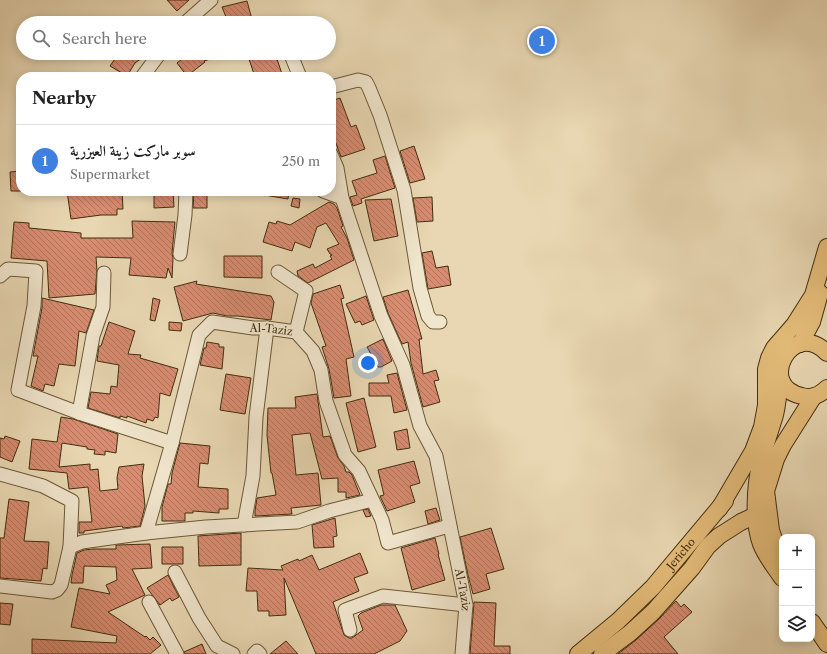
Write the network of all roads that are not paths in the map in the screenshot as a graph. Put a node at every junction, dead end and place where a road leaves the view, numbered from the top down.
1 (211, 0) edge
2 (194, 16) edge
3 (155, 60) edge
4 (293, 60) edge
5 (146, 72) edge
6 (298, 72) edge
7 (336, 87) edge
8 (336, 166) edge
9 (186, 196) edge
10 (336, 196) edge
11 (342, 198) junction
12 (827, 247) edge
13 (827, 252) edge
14 (180, 254) dead end
15 (278, 272) dead end
16 (104, 273) dead end
17 (0, 276) edge
18 (440, 322) dead end
19 (267, 328) junction
20 (296, 332) junction
21 (800, 344) junction
22 (827, 353) edge
23 (780, 376) junction
24 (823, 392) edge
25 (79, 413) junction
26 (768, 439) junction
27 (172, 443) junction
28 (0, 474) edge
29 (372, 500) junction
30 (767, 500) junction
31 (719, 509) junction
32 (756, 514) junction
33 (244, 525) junction
34 (449, 526) junction
35 (146, 533) junction
36 (70, 547) junction
37 (779, 554) edge
38 (175, 572) dead end
39 (779, 574) edge
40 (0, 586) edge
41 (149, 602) dead end
42 (466, 605) junction
43 (815, 626) edge
44 (350, 630) dead end
45 (827, 644) edge
46 (177, 654) edge
47 (233, 654) edge
48 (254, 654) edge
49 (260, 654) edge
50 (462, 654) edge
51 (578, 654) edge
52 (602, 654) edge

1 - 2 street
3 - 5 street
4 - 6 street
7 - 18 street
8 - 11 street, Al-Taziz
9 - 14 street
10 - 11 street
11 - 34 street, Al-Taziz
12 - 31 main road
13 - 21 main road
15 - 20 street
16 - 25 street
17 - 25 street
19 - 20 street, Al-Taziz
19 - 27 street, Al-Taziz
19 - 33 street
20 - 29 street, Al-Taziz
21 - 22 main road
21 - 23 main road
23 - 24 main road
23 - 26 main road
24 - 30 main road
25 - 27 street
26 - 31 main road, Jericho
26 - 32 main road
27 - 35 street, Al-Taziz
28 - 36 street
29 - 33 street
29 - 34 street, Al-Taziz
30 - 32 main road, Jericho
30 - 37 main road
31 - 51 main road, Jericho
32 - 39 main road
32 - 52 main road, Jericho
33 - 35 street
34 - 42 street, Al-Taziz
35 - 36 street
36 - 40 street
38 - 47 street
41 - 46 street
42 - 44 street
42 - 50 street, Al-Taziz
43 - 45 main road
48 - 49 street

